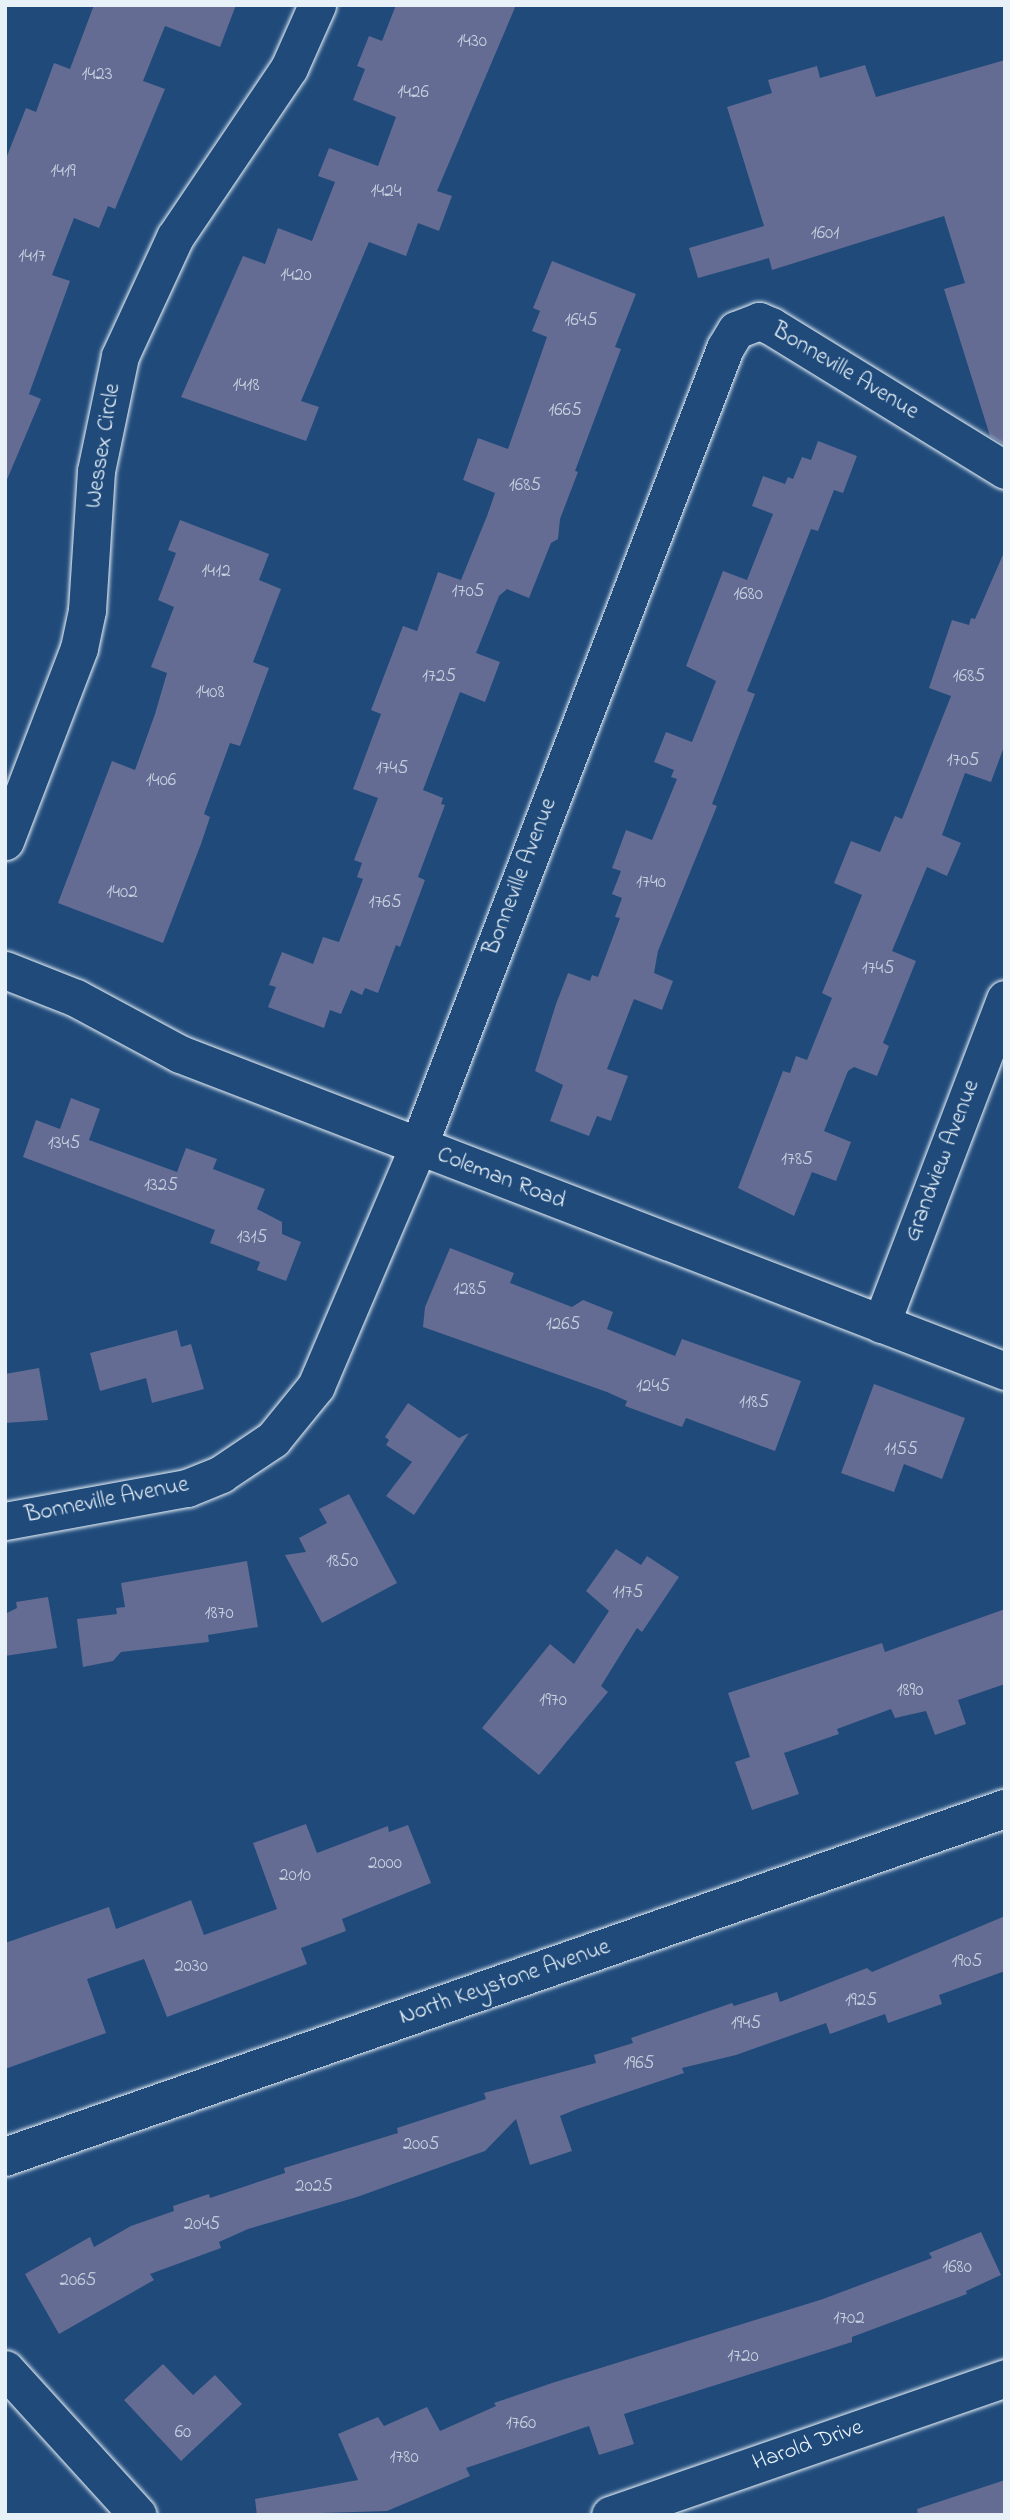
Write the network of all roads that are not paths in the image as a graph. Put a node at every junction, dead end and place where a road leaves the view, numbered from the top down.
1 (317, 5) edge
2 (1005, 470) edge
3 (5, 841) edge
4 (5, 970) edge
5 (1005, 999) edge
6 (418, 1147) junction
7 (881, 1324) junction
8 (1005, 1371) edge
9 (5, 1521) edge
10 (1005, 1809) edge
11 (5, 2157) edge
12 (5, 2369) edge
13 (1005, 2378) edge
14 (138, 2515) edge
15 (610, 2515) edge

1 - 3 street, Wessex Circle
2 - 6 street, Bonneville Avenue
4 - 6 street, Coleman Road
5 - 7 street, Grandview Avenue
6 - 7 street, Coleman Road
6 - 9 street, Bonneville Avenue
7 - 8 street, Coleman Road
10 - 11 street, North Keystone Avenue
12 - 14 street
13 - 15 street, Harold Drive

